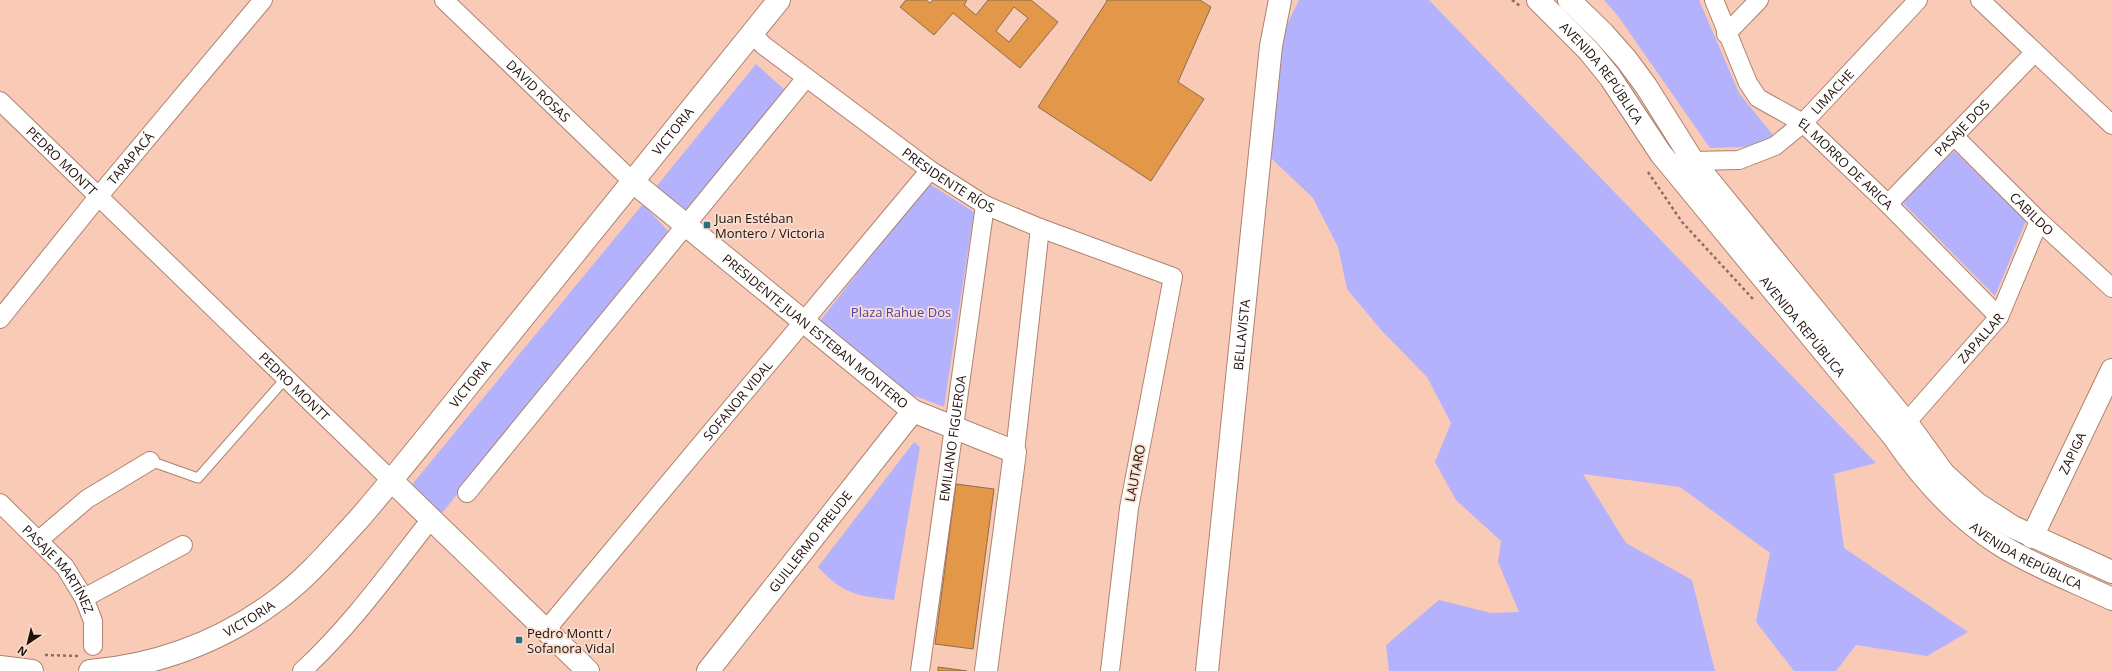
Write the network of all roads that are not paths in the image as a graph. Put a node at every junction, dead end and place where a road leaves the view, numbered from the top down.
1 (264, 0) edge
2 (444, 0) edge
3 (779, 0) edge
4 (1280, 0) edge
5 (1538, 0) edge
6 (1569, 0) edge
7 (1714, 0) edge
8 (1759, 0) edge
9 (1918, 0) edge
10 (1985, 1) edge
11 (752, 33) junction
12 (1726, 34) junction
13 (2035, 52) junction
14 (806, 78) junction
15 (0, 101) edge
16 (1803, 124) junction
17 (2112, 125) edge
18 (1954, 136) junction
19 (1661, 154) junction
20 (1693, 161) junction
21 (930, 170) junction
22 (632, 181) junction
23 (98, 197) junction
24 (1888, 204) junction
25 (985, 205) junction
26 (2039, 221) junction
27 (687, 226) junction
28 (1040, 228) junction
29 (1173, 277) joint
30 (2112, 288) edge
31 (1999, 317) junction
32 (0, 319) edge
33 (803, 321) junction
34 (2112, 370) edge
35 (286, 378) junction
36 (913, 412) junction
37 (954, 428) junction
38 (1900, 430) junction
39 (1015, 452) junction
40 (150, 461) joint
41 (392, 481) junction
42 (467, 493) dead end
43 (0, 503) edge
44 (431, 519) junction
45 (2032, 537) junction
46 (39, 540) junction
47 (183, 545) dead end
48 (2112, 572) edge
49 (84, 598) junction
50 (2112, 599) edge
51 (546, 630) junction
52 (89, 658) edge
53 (36, 663) edge
54 (0, 667) edge
55 (302, 671) edge
56 (588, 671) edge
57 (708, 671) edge
58 (920, 671) edge
59 (986, 671) edge
60 (1110, 671) edge
61 (1207, 671) edge

1 - 23 street, TARAPACÁ
2 - 22 street, DAVID ROSAS
3 - 11 street, VICTORIA
4 - 61 street, BELLAVISTA
5 - 19 street, AVENIDA REPÚBLICA
6 - 20 street, AVENIDA REPÚBLICA
7 - 12 street, EL MORRO DE ARICA
8 - 12 street
9 - 16 street, LIMACHE
10 - 13 street
11 - 14 street, PRESIDENTE RÍOS
11 - 22 street, VICTORIA
12 - 16 street, EL MORRO DE ARICA
13 - 17 street
13 - 18 street, PASAJE DOS
14 - 21 street, PRESIDENTE RÍOS
14 - 27 street
15 - 23 street, PEDRO MONTT
16 - 20 street, LIMACHE
16 - 24 street, EL MORRO DE ARICA
18 - 24 street, PASAJE DOS
18 - 26 street, CABILDO
19 - 20 street, LIMACHE
19 - 38 street, AVENIDA REPÚBLICA
20 - 38 street, AVENIDA REPÚBLICA
21 - 25 street, PRESIDENTE RÍOS
21 - 33 street, SOFANOR VIDAL
22 - 27 street, PRESIDENTE JUAN ESTEBAN MONTERO
22 - 41 street, VICTORIA
23 - 32 street, TARAPACÁ
23 - 35 street, PEDRO MONTT
24 - 31 street, EL MORRO DE ARICA
25 - 28 street, PRESIDENTE RÍOS
25 - 37 street, EMILIANO FIGUEROA
26 - 30 street, CABILDO
26 - 31 street, ZAPALLAR
27 - 33 street, PRESIDENTE JUAN ESTEBAN MONTERO
27 - 42 street
28 - 29 street, PRESIDENTE RÍOS
28 - 39 street
29 - 60 street, LAUTARO
31 - 38 street, ZAPALLAR
33 - 36 street, PRESIDENTE JUAN ESTEBAN MONTERO
33 - 51 street, SOFANOR VIDAL
34 - 45 street, ZAPIGA
35 - 40 lane
35 - 41 street, PEDRO MONTT
36 - 37 street, PRESIDENTE JUAN ESTEBAN MONTERO
36 - 57 street, GUILLERMO FREUDE
37 - 39 street, PRESIDENTE JUAN ESTEBAN MONTERO
37 - 58 street, EMILIANO FIGUEROA
38 - 45 street, AVENIDA REPÚBLICA
38 - 50 street, AVENIDA REPÚBLICA
39 - 59 street
40 - 46 street
41 - 44 street, PEDRO MONTT
41 - 52 street, VICTORIA
43 - 46 street, PASAJE MARTÍNEZ
44 - 51 street, PEDRO MONTT
44 - 55 street
45 - 48 street, AVENIDA REPÚBLICA
46 - 49 street, PASAJE MARTÍNEZ
47 - 49 street
49 - 52 street, PASAJE MARTÍNEZ
51 - 56 street, PEDRO MONTT
53 - 54 street

